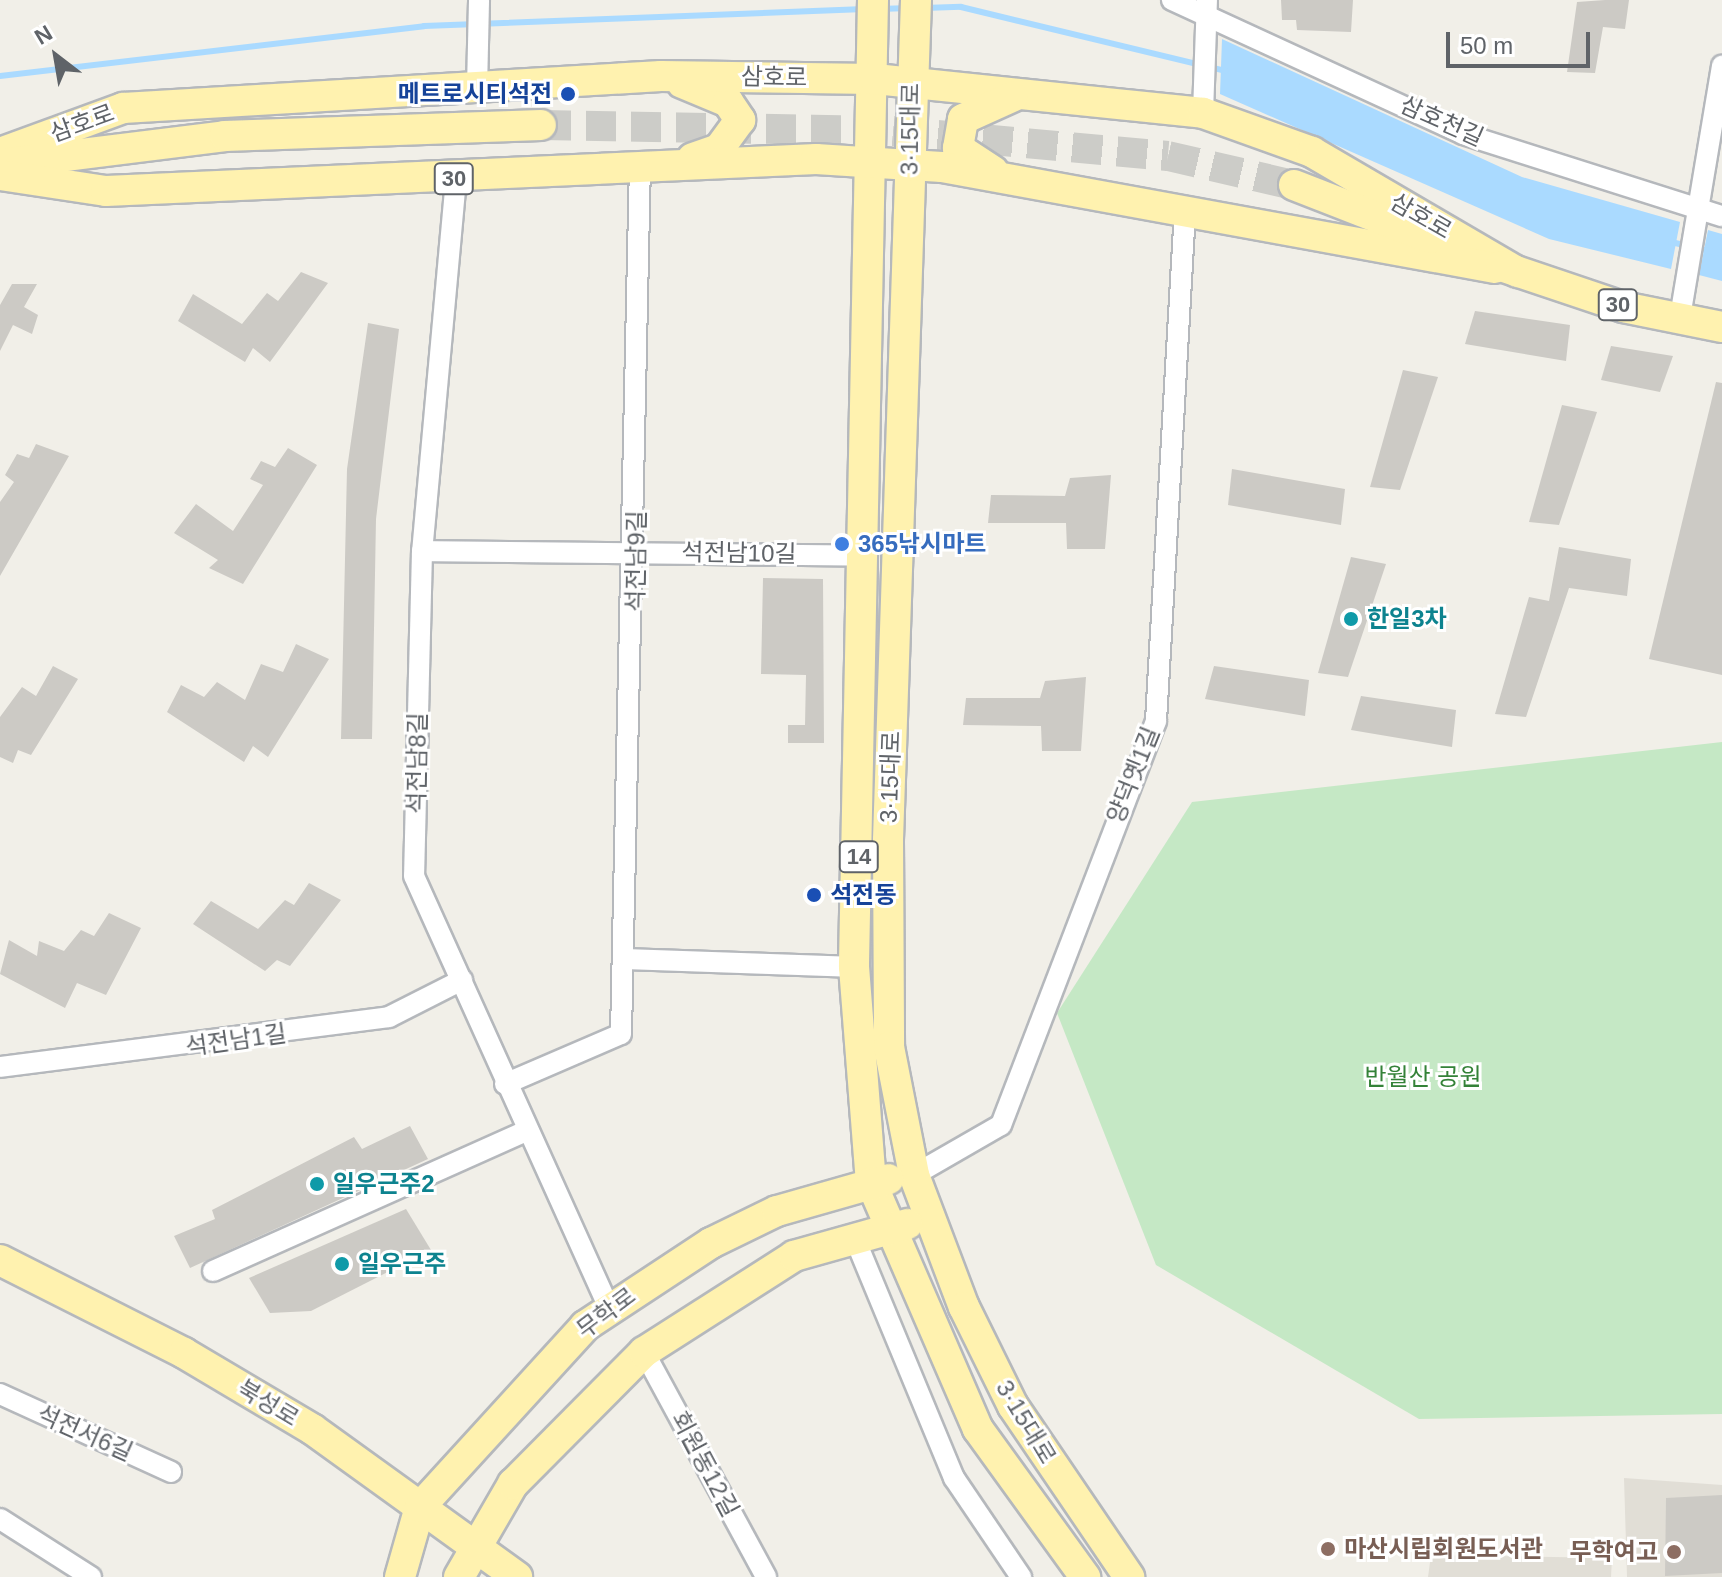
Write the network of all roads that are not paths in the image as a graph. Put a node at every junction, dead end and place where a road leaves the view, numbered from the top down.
1 (479, 0) edge
2 (873, 0) edge
3 (916, 0) edge
4 (1172, 0) edge
5 (1207, 11) edge
6 (1722, 65) edge
7 (875, 71) junction
8 (912, 72) junction
9 (661, 76) junction
10 (478, 80) junction
11 (1026, 94) junction
12 (1203, 104) junction
13 (541, 125) tunnel mouth
14 (0, 153) edge
15 (680, 162) junction
16 (640, 163) junction
17 (869, 163) junction
18 (0, 164) edge
19 (909, 166) junction
20 (0, 175) edge
21 (456, 179) junction
22 (1013, 180) junction
23 (1294, 185) tunnel mouth
24 (1185, 211) junction
25 (1697, 216) junction
26 (1722, 216) edge
27 (1517, 272) junction
28 (1680, 317) junction
29 (1722, 327) edge
30 (422, 551) junction
31 (637, 551) junction
32 (864, 556) junction
33 (627, 959) junction
34 (854, 967) junction
35 (462, 980) junction
36 (0, 1067) edge
37 (505, 1084) junction
38 (528, 1130) junction
39 (914, 1175) junction
40 (871, 1182) junction
41 (930, 1218) junction
42 (891, 1230) junction
43 (855, 1239) junction
44 (0, 1260) edge
45 (213, 1271) dead end
46 (609, 1307) junction
47 (644, 1352) junction
48 (0, 1394) edge
49 (171, 1472) dead end
50 (420, 1507) junction
51 (0, 1519) edge
52 (474, 1542) junction
53 (91, 1577) edge
54 (400, 1577) edge
55 (459, 1577) edge
56 (517, 1577) edge
57 (766, 1577) edge
58 (1021, 1577) edge
59 (1085, 1577) edge
60 (1129, 1577) edge

1 - 10 street
2 - 7 main road, 14
3 - 8 main road, 14
4 - 5 street, 삼호천길
5 - 12 street
5 - 25 street, 삼호천길
6 - 25 street
7 - 8 main road, 삼호로
7 - 9 main road, 삼호로
7 - 17 main road, 3·15대로 / 14
8 - 11 main road, 삼호로
8 - 19 main road, 3·15대로 / 14
9 - 10 main road, 삼호로
9 - 15 main road
10 - 14 main road, 삼호로
11 - 12 main road, 삼호로
11 - 22 main road
12 - 27 main road, 삼호로
13 - 18 main road, 삼호로
15 - 16 main road, 삼호로 / 30
15 - 17 main road, 삼호로 / 30
16 - 21 main road, 삼호로 / 30
16 - 31 street, 석전남9길
17 - 19 main road, 삼호로 / 30
17 - 32 main road, 3·15대로 / 14
19 - 22 main road, 삼호로
19 - 39 main road, 3·15대로 / 14
20 - 21 main road, 삼호로 / 30
21 - 30 street, 석전남8길
22 - 24 main road, 삼호로
23 - 27 main road, 삼호로
24 - 27 main road, 삼호로
24 - 39 street, 양덕옛1길
25 - 26 street, 삼호천길
25 - 28 street
27 - 28 main road, 삼호로 / 30
28 - 29 main road, 삼호로 / 30
30 - 31 street, 석전남10길
30 - 35 street, 석전남8길
31 - 32 street, 석전남10길
31 - 33 street, 석전남9길
32 - 34 main road, 3·15대로 / 14
33 - 34 street
33 - 37 street, 석전남9길
34 - 40 main road, 3·15대로 / 14
35 - 36 street, 석전남1길
35 - 37 street, 석전남8길
37 - 38 street, 석전남8길
38 - 45 street
38 - 46 street, 석전남8길
39 - 40 main road, 무학로
39 - 41 main road, 3·15대로 / 14
40 - 42 main road, 3·15대로 / 14
40 - 46 main road, 무학로
41 - 42 main road
41 - 60 main road, 3·15대로 / 14
42 - 43 main road
42 - 59 main road, 3·15대로 / 14
43 - 47 main road
43 - 58 street
44 - 50 main road, 북성로
46 - 50 main road, 무학로
47 - 52 main road
47 - 57 street, 회원동12길
48 - 49 street, 석전서6길
50 - 52 main road, 북성로
50 - 54 main road, 무학로
51 - 53 street
52 - 55 main road
52 - 56 main road, 북성로

